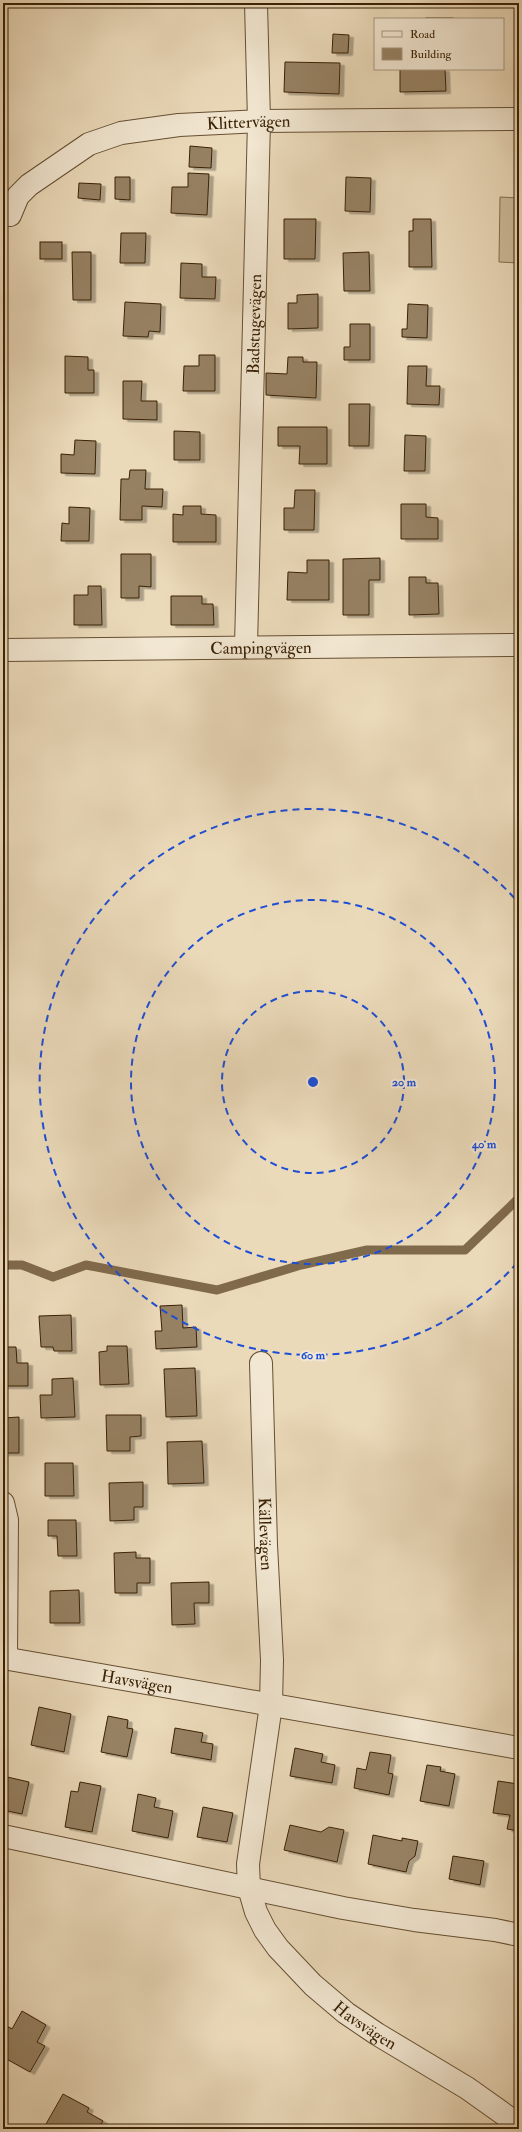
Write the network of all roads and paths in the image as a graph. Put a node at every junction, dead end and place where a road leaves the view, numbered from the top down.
1 (256, 3) edge
2 (519, 119) edge
3 (259, 121) junction
4 (10, 214) dead end
5 (519, 644) edge
6 (246, 646) junction
7 (3, 650) edge
8 (261, 1362) dead end
9 (3, 1503) edge
10 (5, 1658) edge
11 (271, 1705) junction
12 (519, 1748) edge
13 (3, 1836) edge
14 (250, 1888) junction
15 (519, 1935) edge
16 (519, 2125) edge

1 - 3 street, Badstugevägen
2 - 3 street, Klittervägen
3 - 4 street, Klittervägen
3 - 6 street, Badstugevägen
5 - 6 street, Campingvägen
6 - 7 street, Campingvägen
8 - 11 street, Källevägen
9 - 10 street
10 - 11 street, Havsvägen
11 - 12 street, Havsvägen
11 - 14 street, Havsvägen
13 - 14 street
14 - 15 street
14 - 16 street, Havsvägen

